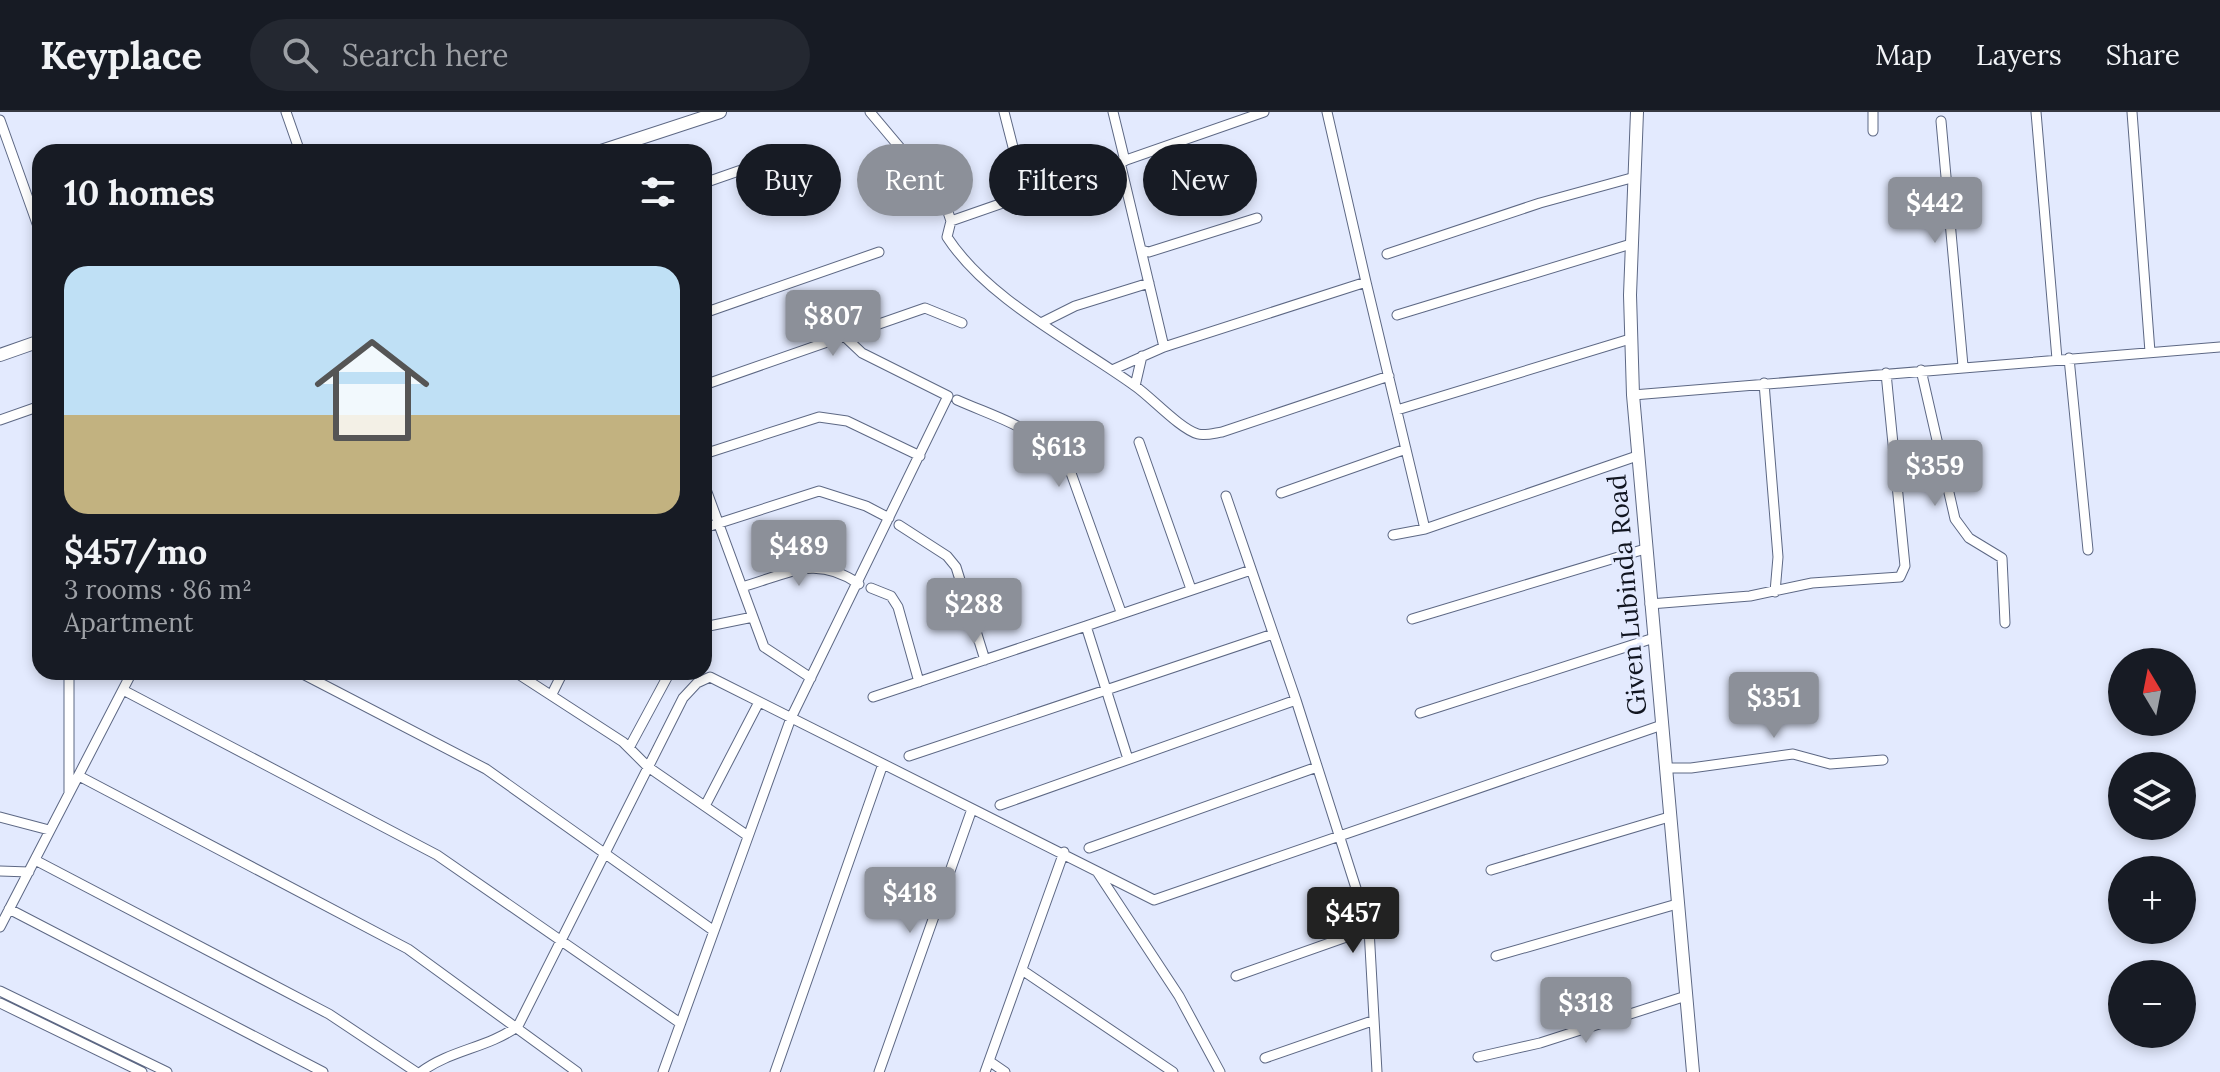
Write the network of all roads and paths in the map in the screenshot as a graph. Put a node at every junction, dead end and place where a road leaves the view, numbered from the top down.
1 (286, 112) edge
2 (720, 112) edge
3 (870, 112) edge
4 (1004, 112) edge
5 (1113, 112) edge
6 (1219, 112) edge
7 (1264, 112) edge
8 (1327, 112) edge
9 (1873, 112) edge
10 (2036, 112) edge
11 (2132, 112) edge
12 (1635, 113) edge
13 (0, 120) edge
14 (1941, 121) dead end
15 (1222, 126) junction
16 (1873, 131) dead end
17 (297, 144) edge
18 (622, 144) edge
19 (897, 144) edge
20 (1012, 144) edge
21 (1119, 144) edge
22 (1127, 159) edge
23 (736, 172) edge
24 (1635, 177) junction
25 (712, 180) edge
26 (1127, 184) edge
27 (32, 210) edge
28 (950, 216) joint
29 (965, 216) edge
30 (1257, 218) dead end
31 (1631, 244) junction
32 (1141, 250) junction
33 (879, 252) dead end
34 (1387, 254) dead end
35 (1366, 282) junction
36 (1149, 283) junction
37 (712, 310) edge
38 (1397, 315) dead end
39 (1043, 322) junction
40 (962, 323) dead end
41 (844, 336) junction
42 (1630, 339) junction
43 (32, 344) edge
44 (1164, 347) junction
45 (2220, 347) edge
46 (2150, 352) junction
47 (0, 355) edge
48 (1142, 356) junction
49 (2069, 358) junction
50 (2057, 359) junction
51 (1963, 366) junction
52 (1112, 370) junction
53 (1921, 370) junction
54 (1886, 373) junction
55 (1389, 376) junction
56 (712, 382) edge
57 (1764, 383) junction
58 (1135, 386) junction
59 (1633, 395) junction
60 (957, 400) dead end
61 (32, 409) edge
62 (1397, 410) junction
63 (0, 420) edge
64 (1139, 442) dead end
65 (1406, 449) junction
66 (712, 451) edge
67 (920, 456) junction
68 (1637, 456) junction
69 (1281, 493) dead end
70 (1226, 496) dead end
71 (712, 506) edge
72 (889, 518) junction
73 (719, 525) junction
74 (899, 525) dead end
75 (712, 526) edge
76 (1425, 529) junction
77 (1393, 535) dead end
78 (1645, 549) junction
79 (2088, 550) dead end
80 (1251, 570) junction
81 (859, 584) junction
82 (742, 587) junction
83 (871, 588) dead end
84 (1191, 589) junction
85 (1775, 592) junction
86 (1650, 604) junction
87 (1121, 612) junction
88 (753, 617) junction
89 (1412, 619) dead end
90 (2005, 623) dead end
91 (712, 625) edge
92 (1086, 626) junction
93 (1273, 634) junction
94 (1654, 638) junction
95 (985, 660) junction
96 (712, 678) edge
97 (811, 678) junction
98 (69, 680) edge
99 (128, 680) edge
100 (314, 680) edge
101 (528, 680) edge
102 (559, 680) edge
103 (666, 680) edge
104 (704, 680) edge
105 (919, 682) junction
106 (123, 690) junction
107 (1106, 692) junction
108 (552, 694) junction
109 (873, 697) dead end
110 (1296, 700) junction
111 (759, 702) junction
112 (1420, 713) dead end
113 (791, 718) junction
114 (1662, 725) junction
115 (629, 748) junction
116 (909, 756) dead end
117 (1128, 759) junction
118 (1883, 760) dead end
119 (883, 764) junction
120 (648, 767) junction
121 (1317, 767) junction
122 (1665, 768) junction
123 (79, 776) junction
124 (69, 797) junction
125 (1000, 805) dead end
126 (705, 806) junction
127 (972, 809) junction
128 (0, 817) edge
129 (1669, 817) junction
130 (49, 830) junction
131 (748, 836) junction
132 (1341, 836) junction
133 (1089, 848) dead end
134 (606, 851) junction
135 (1064, 852) junction
136 (35, 860) junction
137 (1096, 870) junction
138 (1491, 870) dead end
139 (0, 871) edge
140 (29, 872) junction
141 (1677, 904) junction
142 (9, 909) junction
143 (0, 927) edge
144 (1369, 929) junction
145 (714, 931) junction
146 (560, 942) junction
147 (1496, 956) dead end
148 (1022, 970) junction
149 (1236, 976) dead end
150 (0, 991) edge
151 (1686, 996) junction
152 (0, 1003) edge
153 (1372, 1021) junction
154 (680, 1023) junction
155 (514, 1028) junction
156 (1478, 1057) dead end
157 (1265, 1058) dead end
158 (989, 1061) junction
159 (142, 1072) edge
160 (167, 1072) edge
161 (323, 1072) edge
162 (419, 1072) edge
163 (577, 1072) edge
164 (663, 1072) edge
165 (775, 1072) edge
166 (879, 1072) edge
167 (985, 1072) edge
168 (1005, 1072) edge
169 (1173, 1072) edge
170 (1220, 1072) edge
171 (1377, 1072) edge
172 (1693, 1072) edge

1 - 17 street
2 - 18 street
3 - 19 street
4 - 20 street
5 - 21 street
6 - 15 street
7 - 15 street
8 - 35 street
9 - 16 street
10 - 50 street
11 - 46 street
12 - 24 street, Given Lubinda Road
13 - 27 street
14 - 51 street
15 - 22 street
23 - 25 street
24 - 31 street, Given Lubinda Road
24 - 34 street
26 - 32 street
28 - 29 street
28 - 39 street
30 - 32 street
31 - 38 street
31 - 42 street, Given Lubinda Road
32 - 36 street
33 - 37 street
35 - 44 street
35 - 55 street
36 - 39 street
36 - 44 street
39 - 52 street
40 - 41 street
41 - 56 street
41 - 67 street
42 - 59 street, Given Lubinda Road
42 - 62 street
43 - 47 street
44 - 48 street
45 - 46 street
46 - 49 street
48 - 52 street
48 - 58 street
49 - 50 street
49 - 79 street
50 - 51 street
51 - 53 street
52 - 58 street
53 - 54 street
53 - 90 street
54 - 57 street
54 - 85 street
55 - 58 street
55 - 62 street
57 - 59 street
57 - 85 street
59 - 68 street, Given Lubinda Road
60 - 87 street
61 - 63 street
62 - 65 street
64 - 84 street
65 - 69 street
65 - 76 street
66 - 67 street
67 - 72 street
68 - 76 street
68 - 78 street, Given Lubinda Road
70 - 80 street
71 - 73 street
72 - 73 street
72 - 81 street
73 - 75 street
73 - 82 street
74 - 95 street
76 - 77 street
78 - 86 street, Given Lubinda Road
78 - 89 street
80 - 84 street
80 - 93 street
81 - 82 street
81 - 97 street
82 - 88 street
83 - 105 street
84 - 87 street
85 - 86 street
86 - 94 street, Given Lubinda Road
87 - 92 street
88 - 91 street
88 - 97 street
92 - 95 street
92 - 107 street
93 - 107 street
93 - 110 street
94 - 112 street
94 - 114 street, Given Lubinda Road
95 - 105 street
96 - 111 street
97 - 113 street
98 - 124 street
99 - 106 street
100 - 134 street
101 - 108 street
102 - 108 street
103 - 115 street
104 - 120 street
105 - 109 street
106 - 123 street
106 - 146 street
107 - 116 street
107 - 117 street
108 - 115 street
110 - 117 street
110 - 121 street
111 - 113 street
111 - 126 street
113 - 119 street
113 - 131 street
114 - 122 street, Given Lubinda Road
114 - 132 street
115 - 120 street
117 - 125 street
118 - 122 street
119 - 127 street
119 - 165 street
120 - 126 street
120 - 134 street
121 - 132 street
121 - 133 street
122 - 129 street, Given Lubinda Road
123 - 124 street
123 - 155 street
124 - 130 street
126 - 131 street
127 - 135 street
127 - 166 street
128 - 130 street
129 - 138 street
129 - 141 street, Given Lubinda Road
130 - 136 street
131 - 145 street
132 - 137 street
132 - 144 street
134 - 145 street
134 - 146 street
135 - 137 street
135 - 148 street
136 - 140 street
136 - 162 street
137 - 170 street
139 - 140 street
140 - 142 street
141 - 147 street
141 - 151 street, Given Lubinda Road
142 - 143 street
142 - 161 street
144 - 149 street
144 - 153 street
145 - 154 street
146 - 154 street
146 - 155 street
148 - 158 street
148 - 169 street
150 - 160 street
151 - 156 street
151 - 172 street, Given Lubinda Road
152 - 159 street
153 - 157 street
153 - 171 street
154 - 164 street
155 - 162 street
155 - 163 street
158 - 167 street
158 - 168 street

